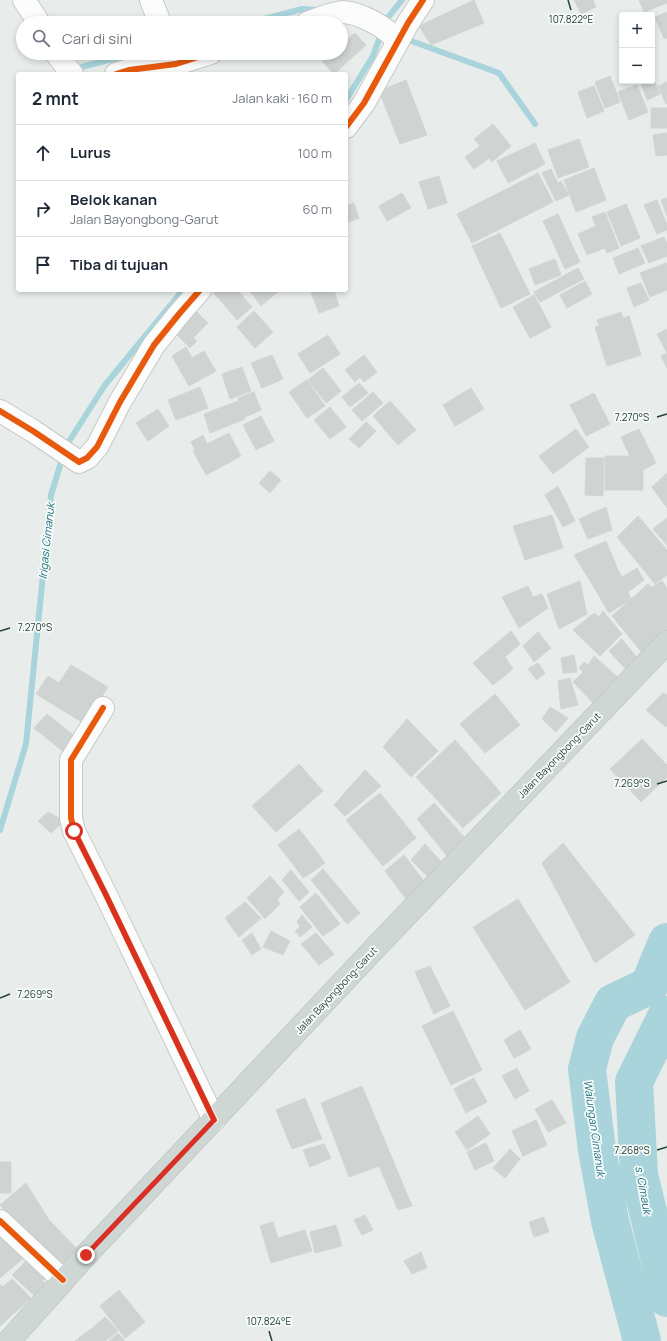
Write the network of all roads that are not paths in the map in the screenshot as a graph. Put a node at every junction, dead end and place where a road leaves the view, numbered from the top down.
1 (24, 0) edge
2 (152, 0) edge
3 (423, 0) edge
4 (34, 16) edge
5 (158, 16) edge
6 (329, 16) edge
7 (395, 33) junction
8 (61, 60) edge
9 (166, 60) edge
10 (70, 72) edge
11 (122, 72) edge
12 (348, 124) edge
13 (198, 292) edge
14 (0, 411) edge
15 (667, 642) edge
16 (103, 708) dead end
17 (214, 1120) junction
18 (0, 1221) edge
19 (63, 1280) junction
20 (9, 1341) edge

1 - 4 street
2 - 5 street
3 - 7 street
6 - 7 street
7 - 12 street
8 - 10 street
9 - 11 street
13 - 14 street
15 - 17 main road, Jalan Bayongbong-Garut
16 - 17 street
17 - 19 main road, Jalan Bayongbong-Garut
18 - 19 street
19 - 20 main road, Jalan Bayongbong-Garut

